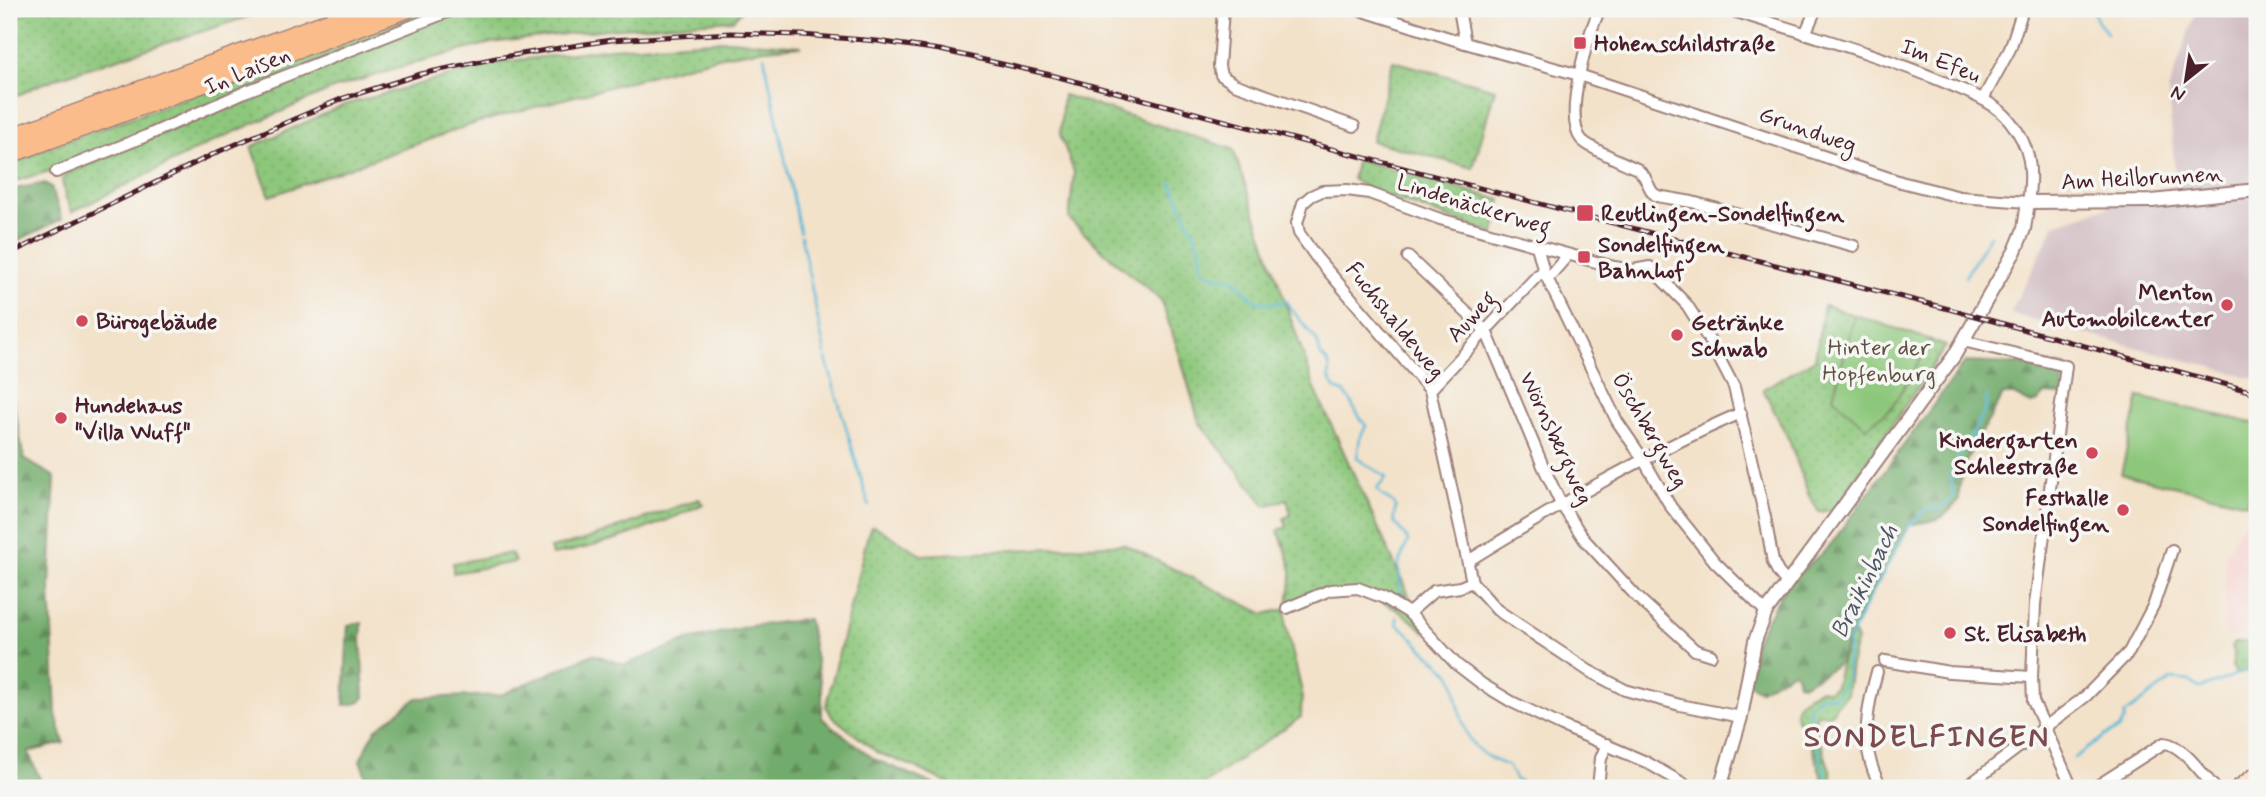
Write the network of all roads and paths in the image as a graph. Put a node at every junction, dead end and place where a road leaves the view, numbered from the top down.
1 (365, 9) edge
2 (406, 9) edge
3 (455, 9) edge
4 (1223, 9) edge
5 (1357, 9) edge
6 (1459, 9) edge
7 (1600, 9) edge
8 (1727, 9) edge
9 (1816, 9) edge
10 (2023, 9) edge
11 (1805, 34) junction
12 (1465, 43) junction
13 (1579, 75) junction
14 (1983, 99) junction
15 (1354, 126) dead end
16 (9, 138) edge
17 (9, 154) edge
18 (56, 172) dead end
19 (2257, 190) edge
20 (1368, 192) joint
21 (2028, 202) junction
22 (1536, 246) junction
23 (1854, 246) dead end
24 (1568, 255) junction
25 (1408, 257) dead end
26 (1546, 275) junction
27 (1486, 331) junction
28 (1963, 341) junction
29 (1430, 390) junction
30 (1741, 413) junction
31 (1643, 459) junction
32 (1561, 504) junction
33 (2172, 550) dead end
34 (1468, 561) junction
35 (1472, 582) junction
36 (1787, 583) junction
37 (1287, 608) dead end
38 (1766, 612) junction
39 (1409, 613) junction
40 (1711, 655) dead end
41 (1885, 662) dead end
42 (1877, 672) dead end
43 (2032, 677) junction
44 (1741, 717) junction
45 (2045, 728) junction
46 (1607, 744) junction
47 (2257, 774) edge
48 (1598, 788) edge
49 (1691, 788) edge
50 (1720, 788) edge
51 (1882, 788) edge
52 (1965, 788) edge
53 (2073, 788) edge
54 (2094, 788) edge
55 (2215, 788) edge
56 (2238, 788) edge

1 - 16 highway
2 - 17 highway
3 - 18 street, In Laisen
4 - 15 street
5 - 12 street, Grundweg
6 - 12 street
7 - 13 street
8 - 11 street, Im Efeu
9 - 11 street
10 - 14 street
11 - 14 street, Im Efeu
12 - 13 street, Grundweg
13 - 21 street, Grundweg
13 - 23 street
14 - 21 street, Im Efeu
19 - 21 street, Am Heilbrunnen
20 - 22 street, Lindenäckerweg
20 - 29 street, Fuchshaldeweg
21 - 28 street
22 - 24 street, Lindenäckerweg
22 - 26 street, Öschbergweg
24 - 26 street, Auweg
24 - 30 street, Lindenäckerweg
25 - 27 street, Wörnsbergweg
26 - 27 street, Auweg
26 - 31 street, Öschbergweg
27 - 29 street, Auweg
27 - 32 street, Wörnsbergweg
28 - 36 street
28 - 43 street
29 - 34 street, Fuchshaldeweg
30 - 31 street
30 - 36 street
31 - 32 street
31 - 38 street, Öschbergweg
32 - 34 street
32 - 40 street, Wörnsbergweg
33 - 45 street
34 - 35 street, Fuchshaldeweg
35 - 39 street
35 - 44 street
36 - 38 street
37 - 39 street
38 - 44 street
39 - 46 street
41 - 43 street
42 - 51 street
43 - 45 street
44 - 50 street
45 - 52 street
45 - 53 street
46 - 48 street
46 - 49 street
47 - 56 main road
54 - 55 street

